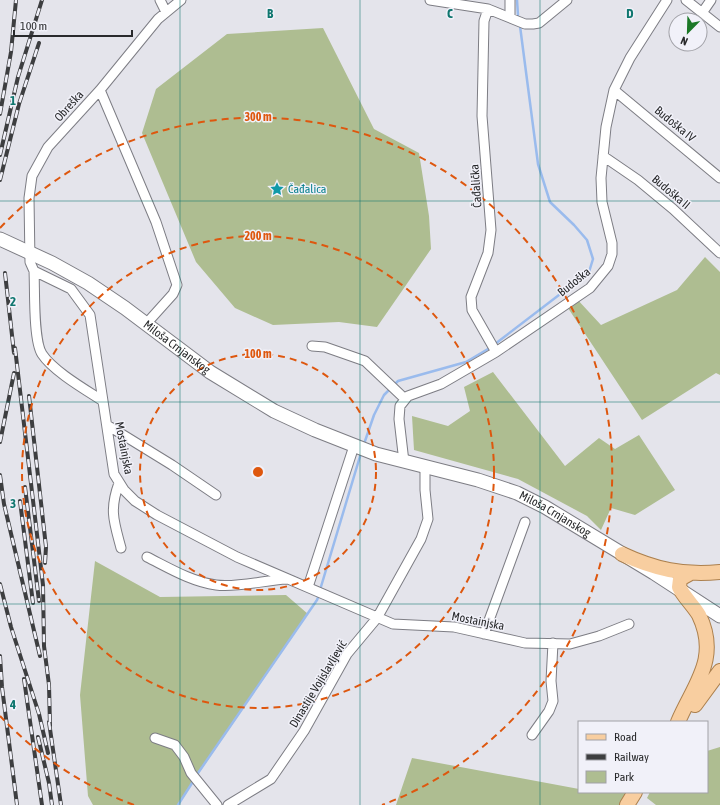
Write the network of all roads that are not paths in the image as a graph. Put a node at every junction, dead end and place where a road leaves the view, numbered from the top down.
1 (160, 0) edge
2 (180, 0) edge
3 (430, 0) edge
4 (510, 0) edge
5 (567, 0) edge
6 (667, 0) edge
7 (686, 0) edge
8 (711, 0) edge
9 (488, 9) junction
10 (166, 12) junction
11 (701, 12) edge
12 (703, 12) edge
13 (510, 17) junction
14 (708, 18) edge
15 (720, 27) edge
16 (100, 90) junction
17 (614, 90) junction
18 (603, 156) junction
19 (720, 178) edge
20 (0, 239) edge
21 (720, 252) edge
22 (30, 253) junction
23 (34, 271) junction
24 (146, 324) junction
25 (312, 346) dead end
26 (496, 352) junction
27 (403, 395) junction
28 (103, 401) junction
29 (107, 425) junction
30 (356, 447) junction
31 (404, 462) junction
32 (425, 466) junction
33 (119, 484) junction
34 (216, 496) dead end
35 (525, 522) dead end
36 (121, 548) dead end
37 (622, 554) junction
38 (147, 557) dead end
39 (720, 572) edge
40 (689, 574) junction
41 (288, 578) junction
42 (310, 587) junction
43 (680, 590) junction
44 (720, 616) edge
45 (377, 618) junction
46 (629, 624) dead end
47 (484, 634) junction
48 (552, 643) junction
49 (720, 671) edge
50 (678, 721) edge
51 (683, 721) edge
52 (532, 734) dead end
53 (155, 738) dead end
54 (634, 793) edge
55 (216, 805) edge
56 (228, 805) edge
57 (627, 805) edge

1 - 10 street
2 - 10 street, Obreška
3 - 9 street
4 - 13 street
5 - 13 street
6 - 17 street, Budoška
7 - 11 street
8 - 12 street
9 - 13 street
9 - 26 street, Čađalička
10 - 16 street, Obreška
14 - 15 street
16 - 22 street, Obreška
16 - 24 street
17 - 18 street, Budoška
17 - 19 street, Budoška IV
18 - 21 street, Budoška II
18 - 26 street, Budoška
20 - 22 main road, Miloša Crnjanskog
22 - 23 street
22 - 24 main road, Miloša Crnjanskog
23 - 28 street, Mostainjska
23 - 28 street
24 - 30 main road, Miloša Crnjanskog
25 - 27 street
26 - 27 street, Budoška
27 - 31 street
28 - 29 street, Mostainjska
29 - 33 street, Mostainjska
29 - 34 street
30 - 31 main road, Miloša Crnjanskog
30 - 42 street
31 - 32 main road, Miloša Crnjanskog
32 - 37 main road, Miloša Crnjanskog
32 - 45 street, Dinastije Vojislavljević
33 - 36 street
33 - 41 street, Mostainjska
35 - 47 street
37 - 40 main road
37 - 43 main road, Miloša Crnjanskog
38 - 41 street
39 - 40 main road
40 - 43 main road
41 - 42 street, Mostainjska
42 - 45 street, Mostainjska
43 - 44 main road, Miloša Crnjanskog
43 - 50 main road
45 - 47 street, Mostainjska
45 - 56 street, Dinastije Vojislavljević
46 - 48 street, Mostainjska
47 - 48 street, Mostainjska
48 - 52 street
49 - 51 main road
53 - 55 street
54 - 57 main road

